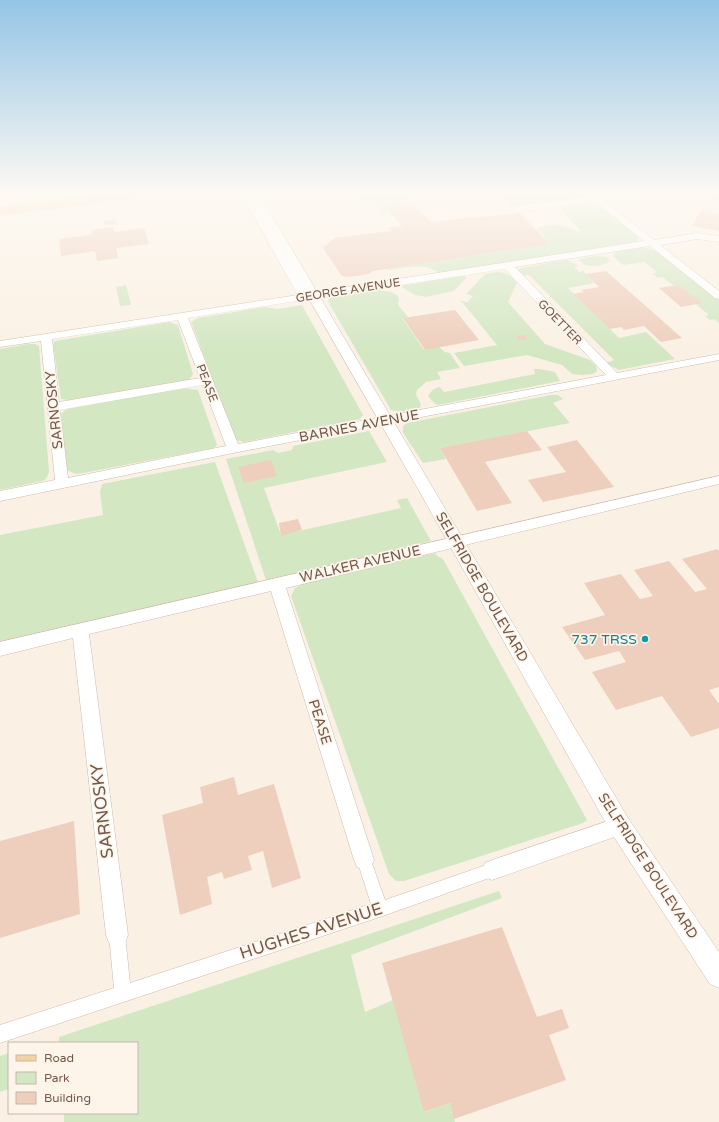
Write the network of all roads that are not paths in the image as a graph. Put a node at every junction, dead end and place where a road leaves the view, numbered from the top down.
1 (277, 246) edge
2 (282, 246) edge
3 (631, 246) edge
4 (656, 246) edge
5 (508, 266) junction
6 (308, 296) junction
7 (719, 296) edge
8 (182, 316) junction
9 (46, 337) junction
10 (0, 344) edge
11 (719, 357) edge
12 (614, 377) junction
13 (206, 381) junction
14 (54, 407) junction
15 (386, 421) junction
16 (233, 449) junction
17 (719, 480) edge
18 (62, 483) junction
19 (0, 496) edge
20 (456, 542) junction
21 (276, 584) junction
22 (80, 630) junction
23 (0, 649) edge
24 (620, 826) junction
25 (364, 860) joint
26 (492, 870) joint
27 (380, 909) junction
28 (117, 935) joint
29 (719, 975) edge
30 (123, 993) junction
31 (0, 1034) edge

1 - 6 street
2 - 6 street, SELFRIDGE BOULEVARD
3 - 5 street, GEORGE AVENUE
4 - 7 street
5 - 6 street, GEORGE AVENUE
5 - 12 street, GOETTER
6 - 8 street, GEORGE AVENUE
6 - 15 street, SELFRIDGE BOULEVARD
8 - 9 street, GEORGE AVENUE
8 - 13 street, PEASE
9 - 10 street, GEORGE AVENUE
9 - 14 street, SARNOSKY
11 - 12 street, BARNES AVENUE
12 - 15 street, BARNES AVENUE
13 - 14 street
13 - 16 street, PEASE
14 - 18 street, SARNOSKY
15 - 16 street, BARNES AVENUE
15 - 20 street, SELFRIDGE BOULEVARD
16 - 18 street, BARNES AVENUE
17 - 20 street, WALKER AVENUE
18 - 19 street, BARNES AVENUE
20 - 21 street, WALKER AVENUE
20 - 24 street, SELFRIDGE BOULEVARD
21 - 22 street, WALKER AVENUE
21 - 25 street, PEASE
22 - 23 street, WALKER AVENUE
22 - 28 street, SARNOSKY
24 - 26 street, HUGHES AVENUE
24 - 29 street, SELFRIDGE BOULEVARD
25 - 27 street
26 - 27 street, HUGHES AVENUE
27 - 30 street, HUGHES AVENUE
28 - 30 street, SARNOSKY
30 - 31 street, HUGHES AVENUE

